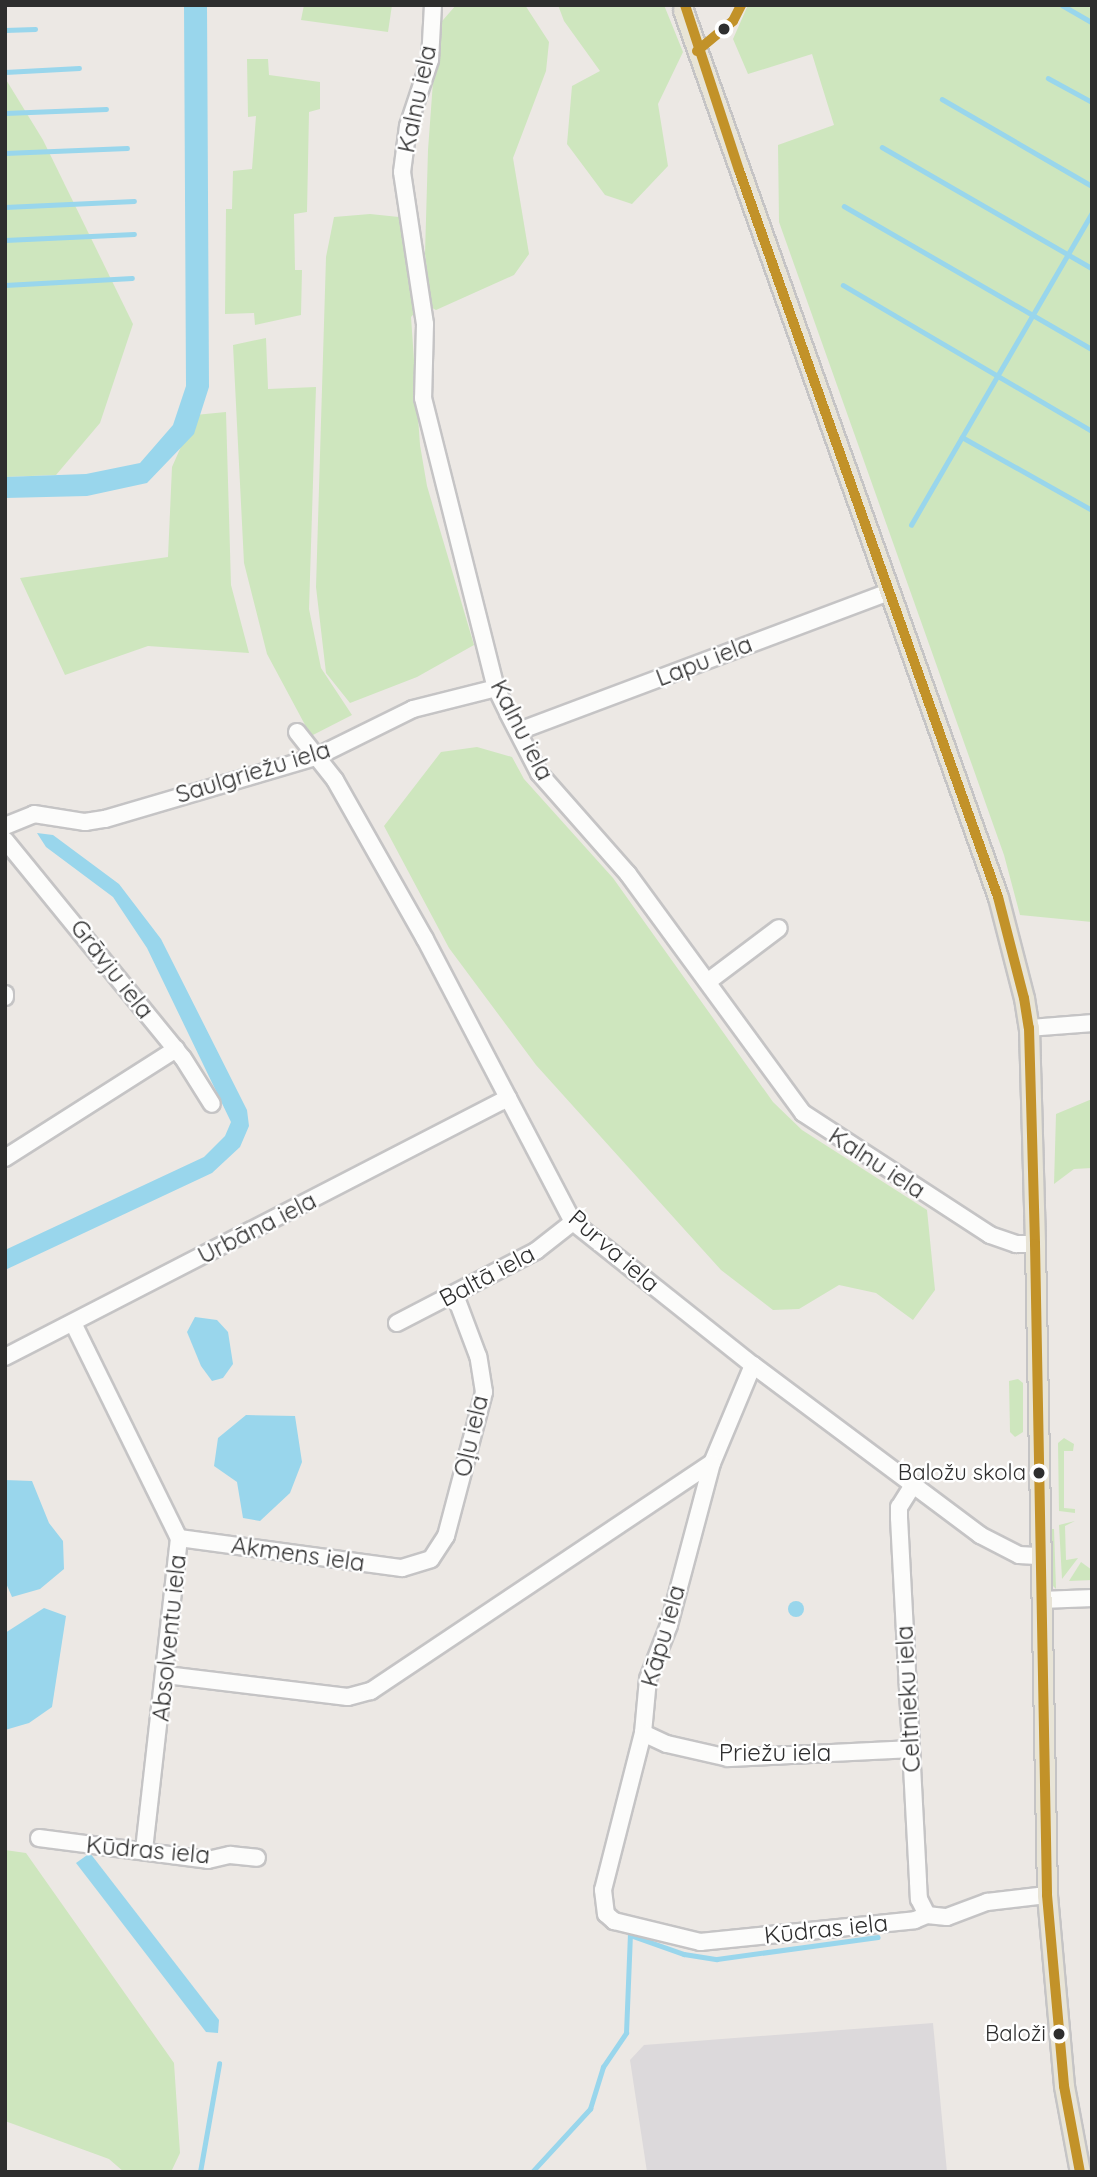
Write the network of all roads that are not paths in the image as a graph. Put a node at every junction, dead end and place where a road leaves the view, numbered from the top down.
1 (433, 5) edge
2 (682, 7) edge
3 (889, 592) junction
4 (496, 688) junction
5 (519, 730) junction
6 (297, 732) dead end
7 (316, 757) junction
8 (5, 826) edge
9 (5, 840) edge
10 (779, 928) dead end
11 (710, 980) junction
12 (1092, 1023) edge
13 (1029, 1028) junction
14 (176, 1049) junction
15 (508, 1098) junction
16 (212, 1104) dead end
17 (5, 1158) edge
18 (573, 1222) junction
19 (1035, 1244) junction
20 (455, 1295) junction
21 (73, 1323) junction
22 (397, 1323) dead end
23 (5, 1357) edge
24 (753, 1365) junction
25 (712, 1463) junction
26 (913, 1485) junction
27 (179, 1538) junction
28 (1041, 1556) junction
29 (416, 1566) joint
30 (1092, 1598) edge
31 (1042, 1600) junction
32 (166, 1675) junction
33 (643, 1733) junction
34 (910, 1749) junction
35 (40, 1838) dead end
36 (144, 1850) junction
37 (257, 1858) dead end
38 (1047, 1895) junction
39 (606, 1914) joint
40 (928, 1915) junction
41 (1080, 2172) edge

1 - 4 street, Kalnu iela
2 - 3 main road
3 - 5 street, Lapu iela
3 - 13 main road
4 - 5 street, Kalnu iela
4 - 7 street, Saulgriežu iela
5 - 11 street, Kalnu iela
6 - 7 street, Purva iela
7 - 8 street, Saulgriežu iela
7 - 15 street, Purva iela
9 - 14 street, Grāvju iela
10 - 11 street
11 - 19 street, Kalnu iela
12 - 13 street
13 - 19 main road
14 - 16 street, Grāvju iela
14 - 17 street
15 - 18 street, Purva iela
15 - 21 street, Urbāna iela
18 - 20 street, Baltā iela
18 - 24 street, Purva iela
19 - 28 main road
20 - 22 street, Baltā iela
20 - 29 street, Oļu iela
21 - 23 street, Urbāna iela
21 - 27 street, Absolventu iela
24 - 25 street, Kāpu iela
24 - 26 street, Purva iela
25 - 32 street
25 - 33 street, Kāpu iela
26 - 28 street, Purva iela
26 - 34 street, Celtnieku iela
27 - 29 street, Akmens iela
27 - 32 street, Absolventu iela
28 - 31 main road
30 - 31 street
31 - 38 main road
32 - 36 street, Absolventu iela
33 - 34 street, Priežu iela
33 - 39 street, Kāpu iela
34 - 40 street, Celtnieku iela
35 - 36 street, Kūdras iela
36 - 37 street, Kūdras iela
38 - 40 street, Kūdras iela
38 - 41 main road
39 - 40 street, Kūdras iela

